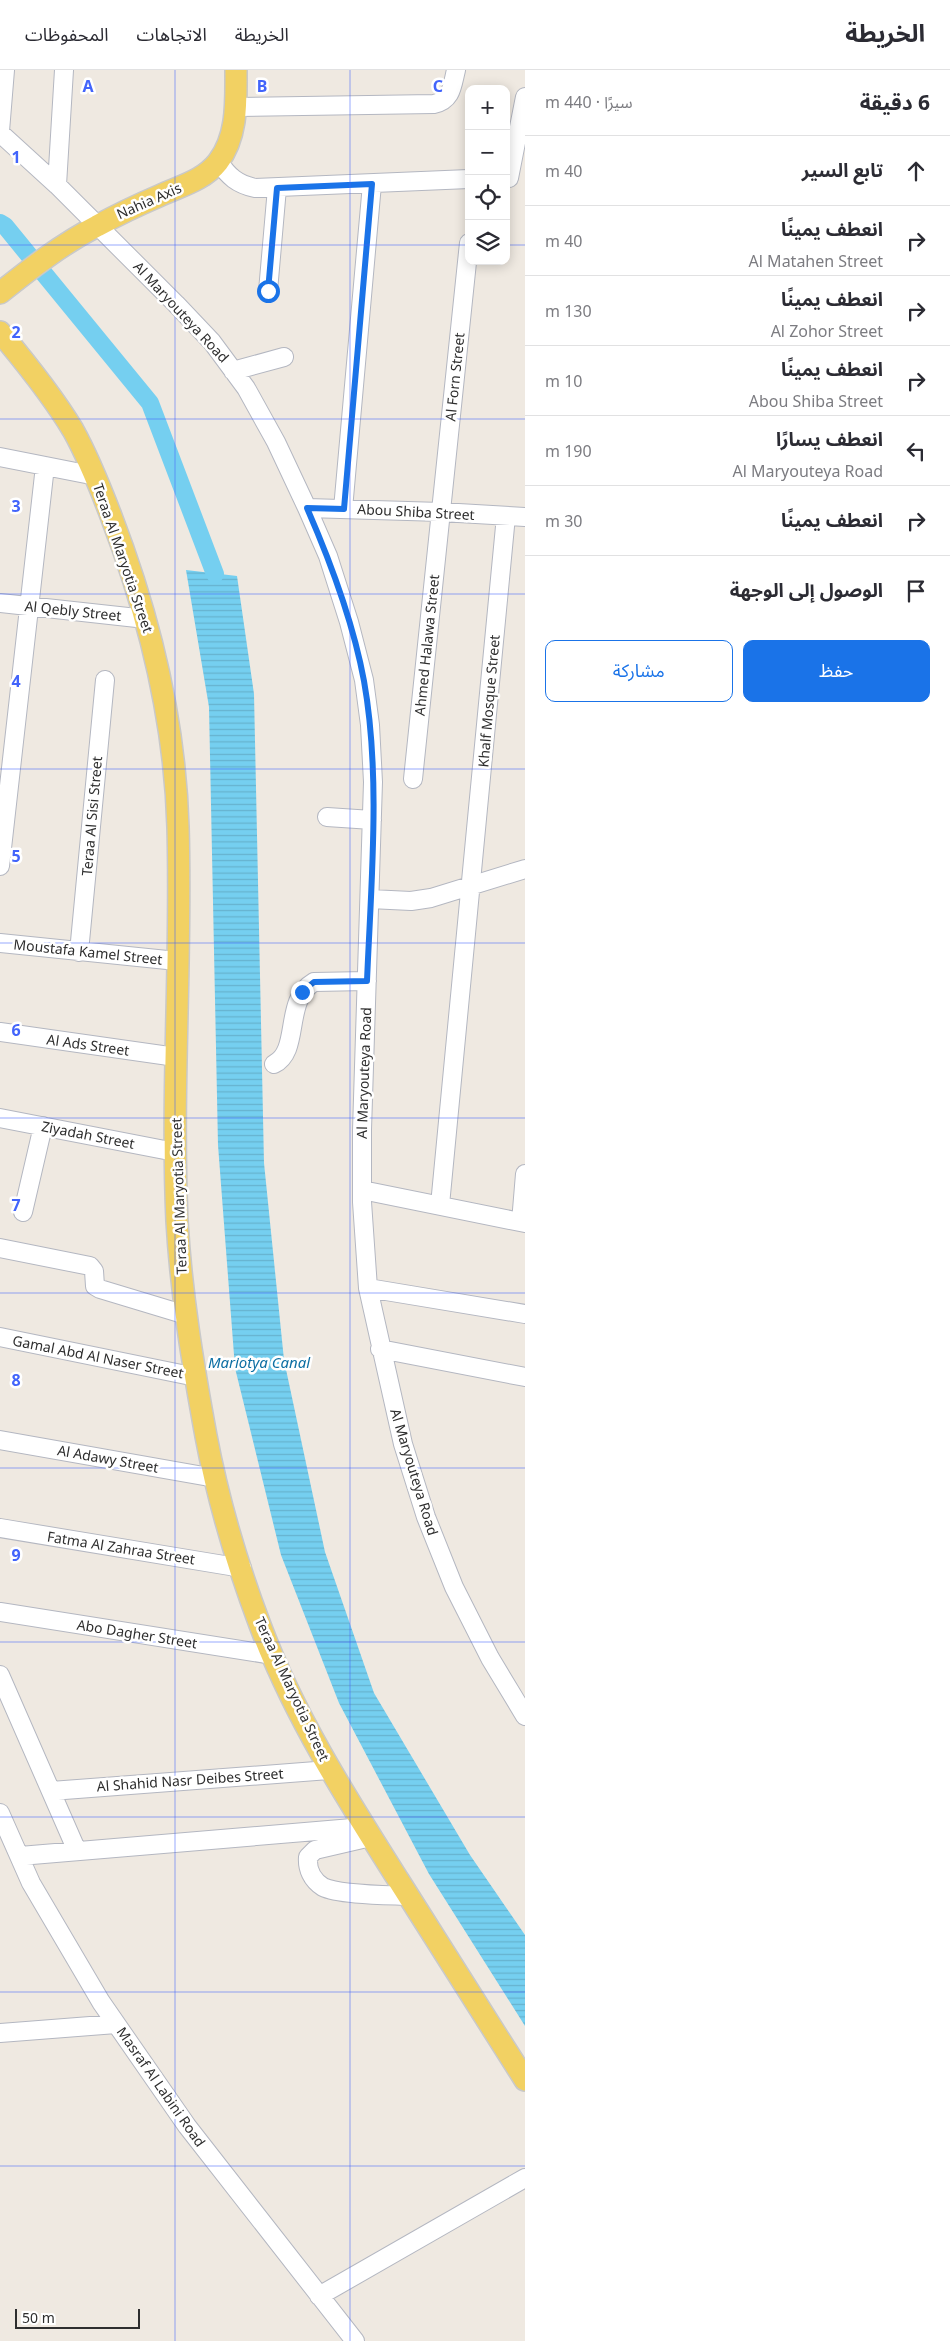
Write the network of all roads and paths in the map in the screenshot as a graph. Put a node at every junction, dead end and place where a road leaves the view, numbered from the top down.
1 (5, 70) edge
2 (64, 70) edge
3 (236, 70) edge
4 (456, 70) edge
5 (525, 97) edge
6 (236, 108) junction
7 (0, 132) edge
8 (218, 161) junction
9 (513, 178) edge
10 (465, 179) edge
11 (372, 184) junction
12 (58, 185) junction
13 (277, 188) junction
14 (98, 225) junction
15 (467, 265) edge
16 (268, 291) dead end
17 (0, 293) edge
18 (0, 332) edge
19 (284, 357) dead end
20 (233, 371) junction
21 (0, 457) edge
22 (45, 466) junction
23 (96, 476) junction
24 (307, 508) junction
25 (344, 509) junction
26 (441, 512) junction
27 (506, 516) junction
28 (525, 517) edge
29 (0, 603) edge
30 (30, 607) junction
31 (146, 619) junction
32 (105, 680) dead end
33 (413, 779) dead end
34 (327, 817) dead end
35 (372, 820) junction
36 (0, 866) edge
37 (525, 870) edge
38 (472, 886) junction
39 (370, 899) junction
40 (0, 943) edge
41 (79, 952) junction
42 (177, 961) junction
43 (367, 981) junction
44 (0, 1032) edge
45 (176, 1058) junction
46 (274, 1064) dead end
47 (0, 1118) edge
48 (43, 1126) junction
49 (175, 1152) junction
50 (525, 1174) edge
51 (362, 1190) junction
52 (440, 1205) junction
53 (23, 1212) dead end
54 (523, 1222) edge
55 (0, 1248) edge
56 (368, 1288) junction
57 (525, 1314) edge
58 (186, 1315) junction
59 (0, 1338) edge
60 (380, 1349) junction
61 (196, 1377) junction
62 (525, 1377) edge
63 (0, 1440) edge
64 (215, 1478) junction
65 (0, 1528) edge
66 (242, 1568) junction
67 (0, 1612) edge
68 (273, 1655) junction
69 (0, 1675) edge
70 (525, 1716) edge
71 (329, 1770) junction
72 (51, 1791) junction
73 (0, 1813) edge
74 (368, 1832) junction
75 (78, 1851) junction
76 (20, 1856) junction
77 (409, 1896) junction
78 (116, 2024) junction
79 (0, 2032) edge
80 (525, 2080) edge
81 (525, 2178) edge
82 (319, 2296) junction
83 (355, 2341) edge

1 - 7 street
2 - 12 street
3 - 6 main road, Nahia Axis
4 - 6 street
5 - 9 street
6 - 8 main road, Nahia Axis
7 - 12 street, Al Maryouteya Road
8 - 13 street
8 - 14 main road, Nahia Axis
10 - 11 street
11 - 13 street
11 - 25 street
12 - 14 street, Al Maryouteya Road
13 - 16 street
14 - 17 main road, Nahia Axis
14 - 20 street, Al Maryouteya Road
15 - 26 street, Al Forn Street
18 - 23 main road, Teraa Al Maryotia Street
19 - 20 street
20 - 24 street, Al Maryouteya Road
21 - 22 street
22 - 23 street
22 - 30 street
23 - 31 main road, Teraa Al Maryotia Street
24 - 25 street, Abou Shiba Street
24 - 35 street, Al Maryouteya Road
25 - 26 street, Abou Shiba Street
26 - 27 street, Abou Shiba Street
26 - 33 street, Ahmed Halawa Street
27 - 28 street, Abou Shiba Street
27 - 38 street, Khalf Mosque Street
29 - 30 street, Al Qebly Street
30 - 31 street, Al Qebly Street
30 - 36 street
31 - 42 main road, Teraa Al Maryotia Street
32 - 41 street, Teraa Al Sisi Street
34 - 35 street
35 - 39 street, Al Maryouteya Road
37 - 38 street
38 - 39 street
38 - 52 street, Khalf Mosque Street
39 - 43 street, Al Maryouteya Road
40 - 41 street, Moustafa Kamel Street
41 - 42 street, Moustafa Kamel Street
42 - 45 main road, Teraa Al Maryotia Street
43 - 46 street
43 - 51 street, Al Maryouteya Road
44 - 45 street, Al Ads Street
45 - 49 main road, Teraa Al Maryotia Street
47 - 48 street, Ziyadah Street
48 - 49 street, Ziyadah Street
48 - 53 street
49 - 58 main road, Teraa Al Maryotia Street
50 - 54 street
51 - 52 street
51 - 56 street, Al Maryouteya Road
52 - 54 street
55 - 58 street
56 - 57 street
56 - 60 street, Al Maryouteya Road
58 - 61 main road, Teraa Al Maryotia Street
59 - 61 street, Gamal Abd Al Naser Street
60 - 62 street
60 - 70 street, Al Maryouteya Road
61 - 64 main road, Teraa Al Maryotia Street
63 - 64 street, Al Adawy Street
64 - 66 main road, Teraa Al Maryotia Street
65 - 66 street, Fatma Al Zahraa Street
66 - 68 main road, Teraa Al Maryotia Street
67 - 68 street, Abo Dagher Street
68 - 71 main road, Teraa Al Maryotia Street
69 - 72 street
71 - 72 street, Al Shahid Nasr Deibes Street
71 - 74 main road, Teraa Al Maryotia Street
72 - 75 street
73 - 76 street, Masraf Al Labini Road
74 - 75 street
74 - 77 main road, Teraa Al Maryotia Street
74 - 77 street
75 - 76 street
76 - 78 street, Masraf Al Labini Road
77 - 80 main road, Teraa Al Maryotia Street
78 - 79 street
78 - 82 street, Masraf Al Labini Road
81 - 82 street
82 - 83 street, Masraf Al Labini Road

